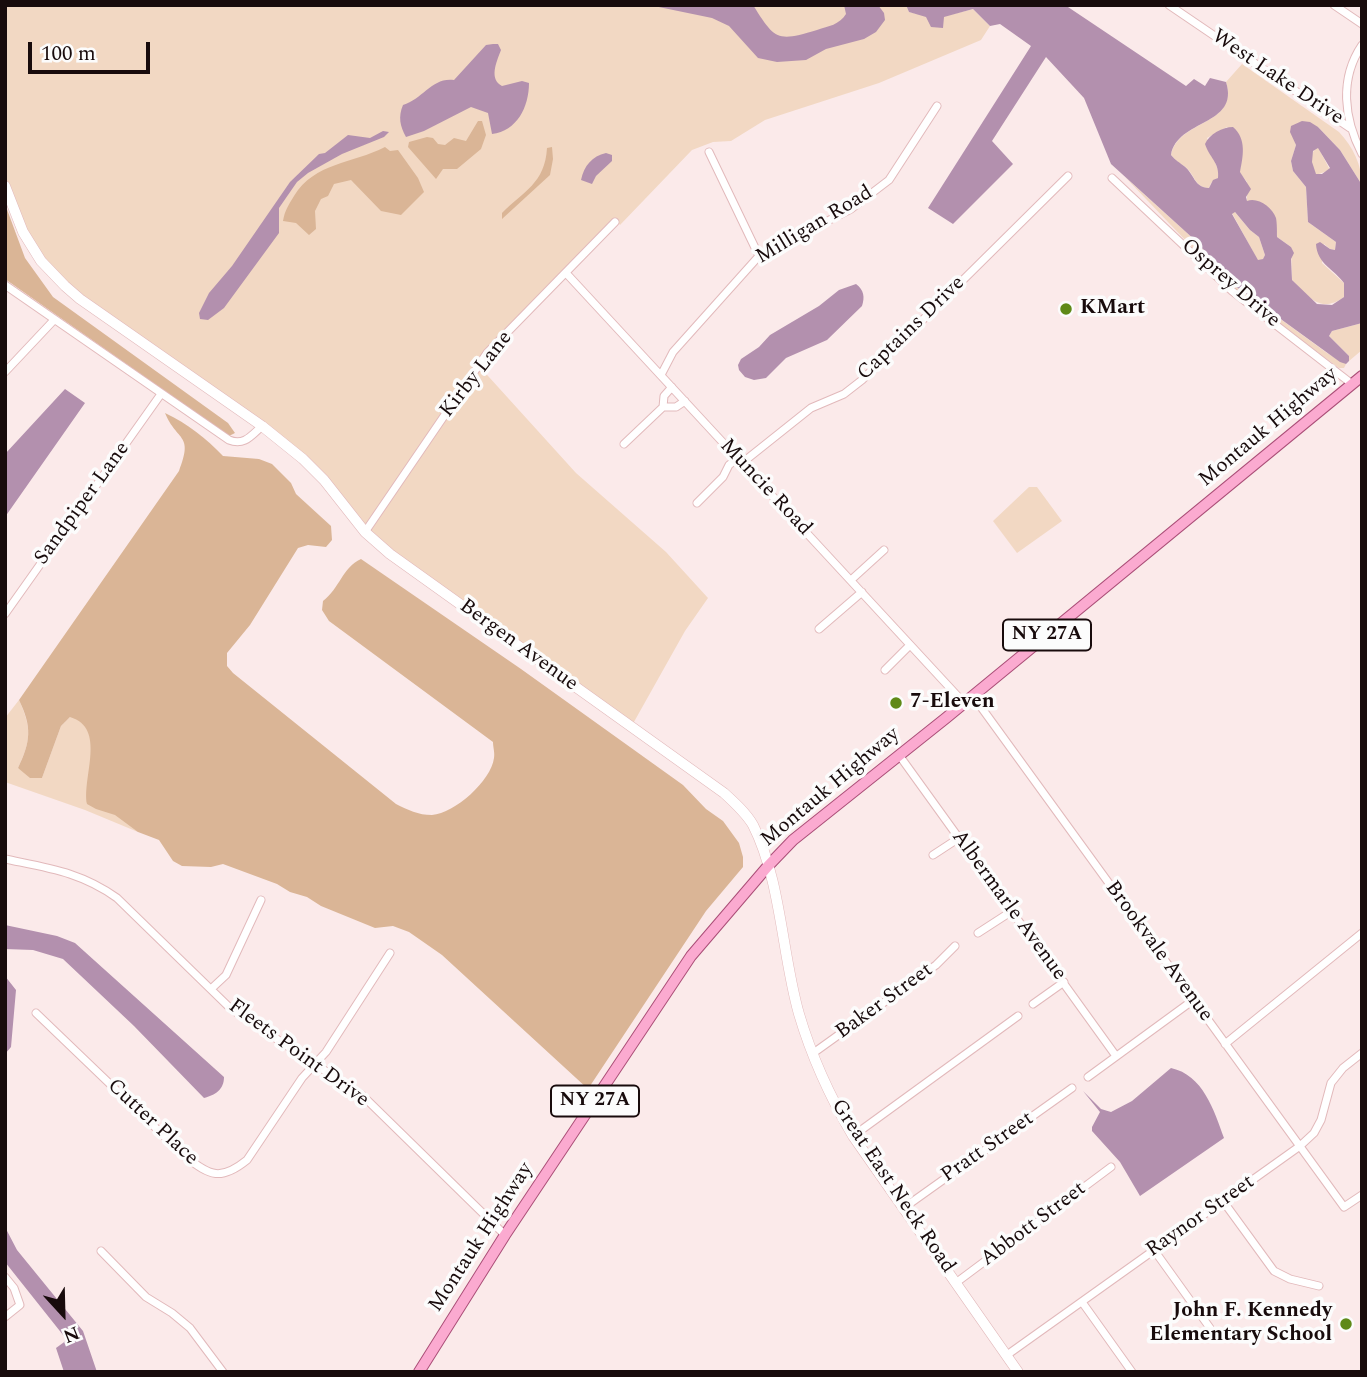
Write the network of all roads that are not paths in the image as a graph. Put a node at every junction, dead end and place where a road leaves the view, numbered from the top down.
1 (1168, 5) edge
2 (1334, 5) edge
3 (1362, 24) edge
4 (1362, 45) edge
5 (937, 106) dead end
6 (1350, 128) junction
7 (709, 152) dead end
8 (1362, 154) edge
9 (1068, 176) dead end
10 (1112, 178) dead end
11 (5, 186) edge
12 (615, 222) dead end
13 (759, 256) junction
14 (566, 273) junction
15 (5, 285) edge
16 (54, 320) junction
17 (5, 372) edge
18 (661, 375) junction
19 (1362, 376) edge
20 (1352, 384) junction
21 (672, 387) junction
22 (161, 394) junction
23 (685, 401) junction
24 (663, 407) junction
25 (262, 426) junction
26 (624, 444) dead end
27 (740, 460) junction
28 (697, 503) dead end
29 (365, 532) junction
30 (884, 550) dead end
31 (851, 580) junction
32 (862, 592) junction
33 (5, 614) edge
34 (819, 629) dead end
35 (910, 645) junction
36 (885, 670) dead end
37 (969, 699) junction
38 (899, 755) junction
39 (959, 838) junction
40 (933, 855) dead end
41 (5, 859) edge
42 (768, 866) junction
43 (261, 900) dead end
44 (1012, 911) junction
45 (978, 933) dead end
46 (1362, 933) edge
47 (955, 946) dead end
48 (390, 953) dead end
49 (1064, 982) junction
50 (212, 989) junction
51 (1192, 1001) junction
52 (1033, 1004) dead end
53 (36, 1013) dead end
54 (1017, 1016) dead end
55 (1225, 1044) junction
56 (1362, 1053) edge
57 (812, 1054) junction
58 (1116, 1056) junction
59 (315, 1064) junction
60 (1088, 1077) dead end
61 (1072, 1088) dead end
62 (853, 1136) junction
63 (1300, 1146) junction
64 (1111, 1167) dead end
65 (1362, 1195) edge
66 (1223, 1201) junction
67 (905, 1208) junction
68 (505, 1235) junction
69 (1154, 1250) junction
70 (101, 1251) dead end
71 (5, 1278) edge
72 (957, 1282) junction
73 (1319, 1286) dead end
74 (1082, 1302) junction
75 (5, 1317) edge
76 (1210, 1328) dead end
77 (1007, 1354) junction
78 (1015, 1371) edge
79 (223, 1372) edge
80 (419, 1372) edge
81 (1132, 1372) edge

1 - 6 street, West Lake Drive
2 - 3 street
4 - 6 street
5 - 13 street, Milligan Road
6 - 8 street
7 - 13 street
9 - 27 street, Captains Drive
10 - 20 street, Osprey Drive
11 - 25 main road, Bergen Avenue
12 - 14 street, Kirby Lane
13 - 18 street, Milligan Road
14 - 18 street, Muncie Road
14 - 29 street, Kirby Lane
15 - 16 street
16 - 17 street
16 - 22 street
18 - 21 street, Muncie Road
19 - 20 main road, Montauk Highway / NY 27A
20 - 37 main road, Montauk Highway / NY 27A
21 - 23 street, Muncie Road
21 - 24 street
22 - 25 street
22 - 33 street, Sandpiper Lane
23 - 24 street
23 - 27 street, Muncie Road
24 - 26 street
25 - 29 main road, Bergen Avenue
27 - 28 street, Captains Drive
27 - 31 street, Muncie Road
29 - 42 main road, Bergen Avenue
30 - 31 street
31 - 32 street, Muncie Road
32 - 34 street
32 - 35 street, Muncie Road
35 - 36 street
35 - 37 street, Muncie Road
37 - 38 main road, Montauk Highway / NY 27A
37 - 51 street, Brookvale Avenue
38 - 39 street, Albermarle Avenue
38 - 42 main road, Montauk Highway / NY 27A
39 - 40 street
39 - 44 street, Albermarle Avenue
41 - 50 street, Fleets Point Drive
42 - 57 main road, Great East Neck Road
42 - 68 main road, Montauk Highway / NY 27A
43 - 50 street
44 - 45 street
44 - 49 street, Albermarle Avenue
46 - 55 street
47 - 57 street, Baker Street
48 - 59 street, Cutter Place
49 - 52 street
49 - 58 street, Albermarle Avenue
50 - 59 street, Fleets Point Drive
51 - 55 street, Brookvale Avenue
51 - 58 street
53 - 59 street, Cutter Place
54 - 62 street
55 - 63 street, Brookvale Avenue
56 - 63 street, Raynor Street
57 - 62 main road, Great East Neck Road
58 - 60 street
59 - 68 street, Fleets Point Drive
61 - 67 street, Pratt Street
62 - 67 main road, Great East Neck Road
63 - 65 street, Brookvale Avenue
63 - 66 street, Raynor Street
64 - 72 street, Abbott Street
66 - 69 street, Raynor Street
66 - 73 street
67 - 72 main road, Great East Neck Road
68 - 80 main road, Montauk Highway / NY 27A
69 - 74 street, Raynor Street
69 - 76 street
70 - 79 street
71 - 75 street
72 - 77 main road, Great East Neck Road
74 - 77 street, Raynor Street
74 - 81 street
77 - 78 main road, Great East Neck Road

